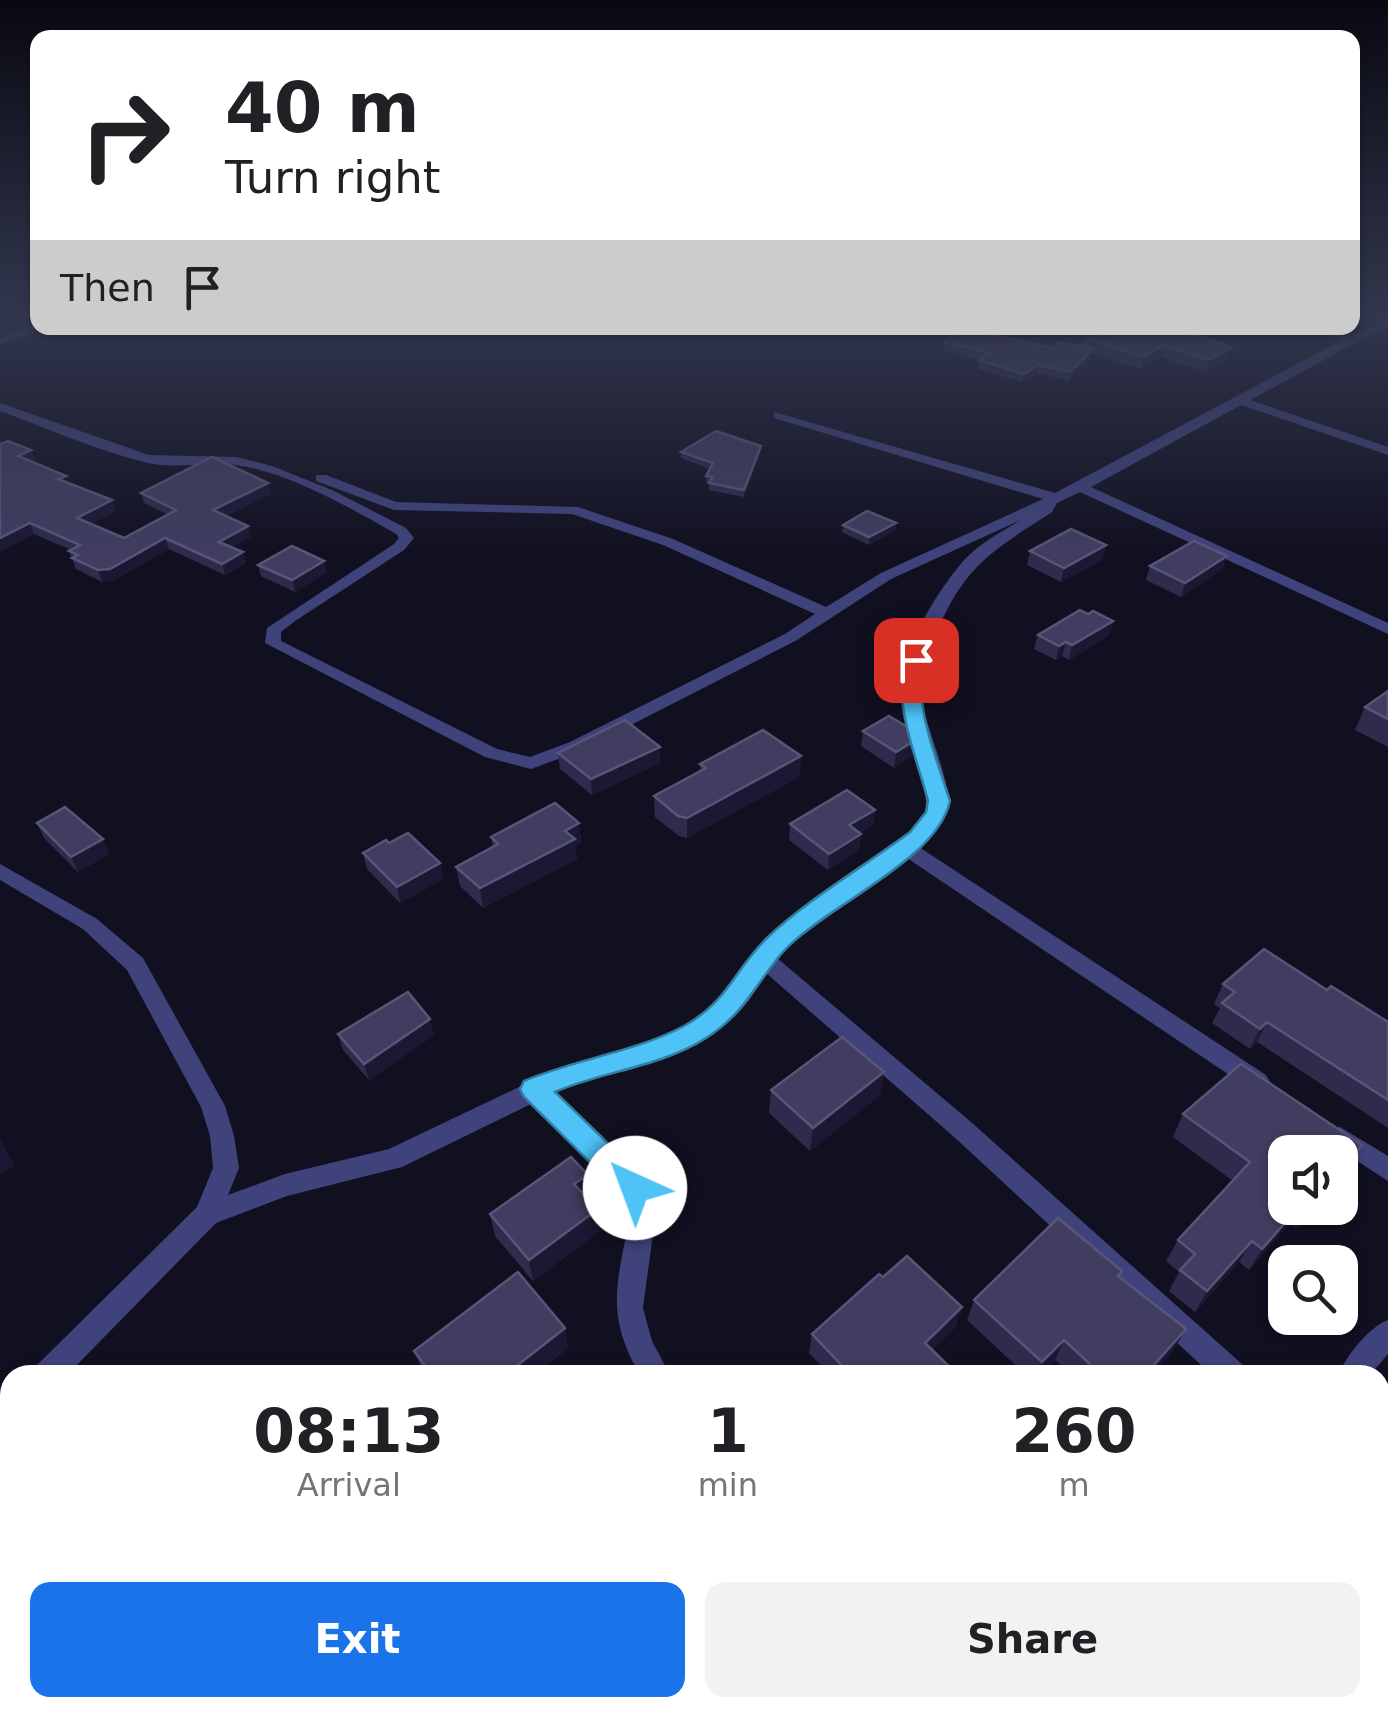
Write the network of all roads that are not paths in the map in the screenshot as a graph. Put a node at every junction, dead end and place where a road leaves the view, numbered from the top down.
1 (1250, 394) edge
2 (1239, 400) junction
3 (0, 407) edge
4 (778, 415) dead end
5 (1388, 450) edge
6 (250, 464) junction
7 (1080, 487) junction
8 (1053, 497) junction
9 (828, 614) junction
10 (1388, 628) edge
11 (907, 848) junction
12 (0, 872) edge
13 (763, 958) junction
14 (534, 1089) junction
15 (1272, 1092) edge
16 (1322, 1125) edge
17 (1388, 1170) edge
18 (207, 1214) junction
19 (1388, 1333) edge
20 (57, 1365) edge
21 (650, 1365) edge
22 (1222, 1365) edge
23 (1361, 1365) edge

1 - 2 street
2 - 5 street
2 - 7 street
3 - 6 street
4 - 8 street
6 - 9 street
6 - 9 street
7 - 8 street
7 - 10 street
8 - 9 street
8 - 11 street
11 - 13 street
11 - 15 street
12 - 18 street
13 - 14 street
13 - 22 street
14 - 18 street
14 - 21 street
16 - 17 street
18 - 20 street
19 - 23 street

